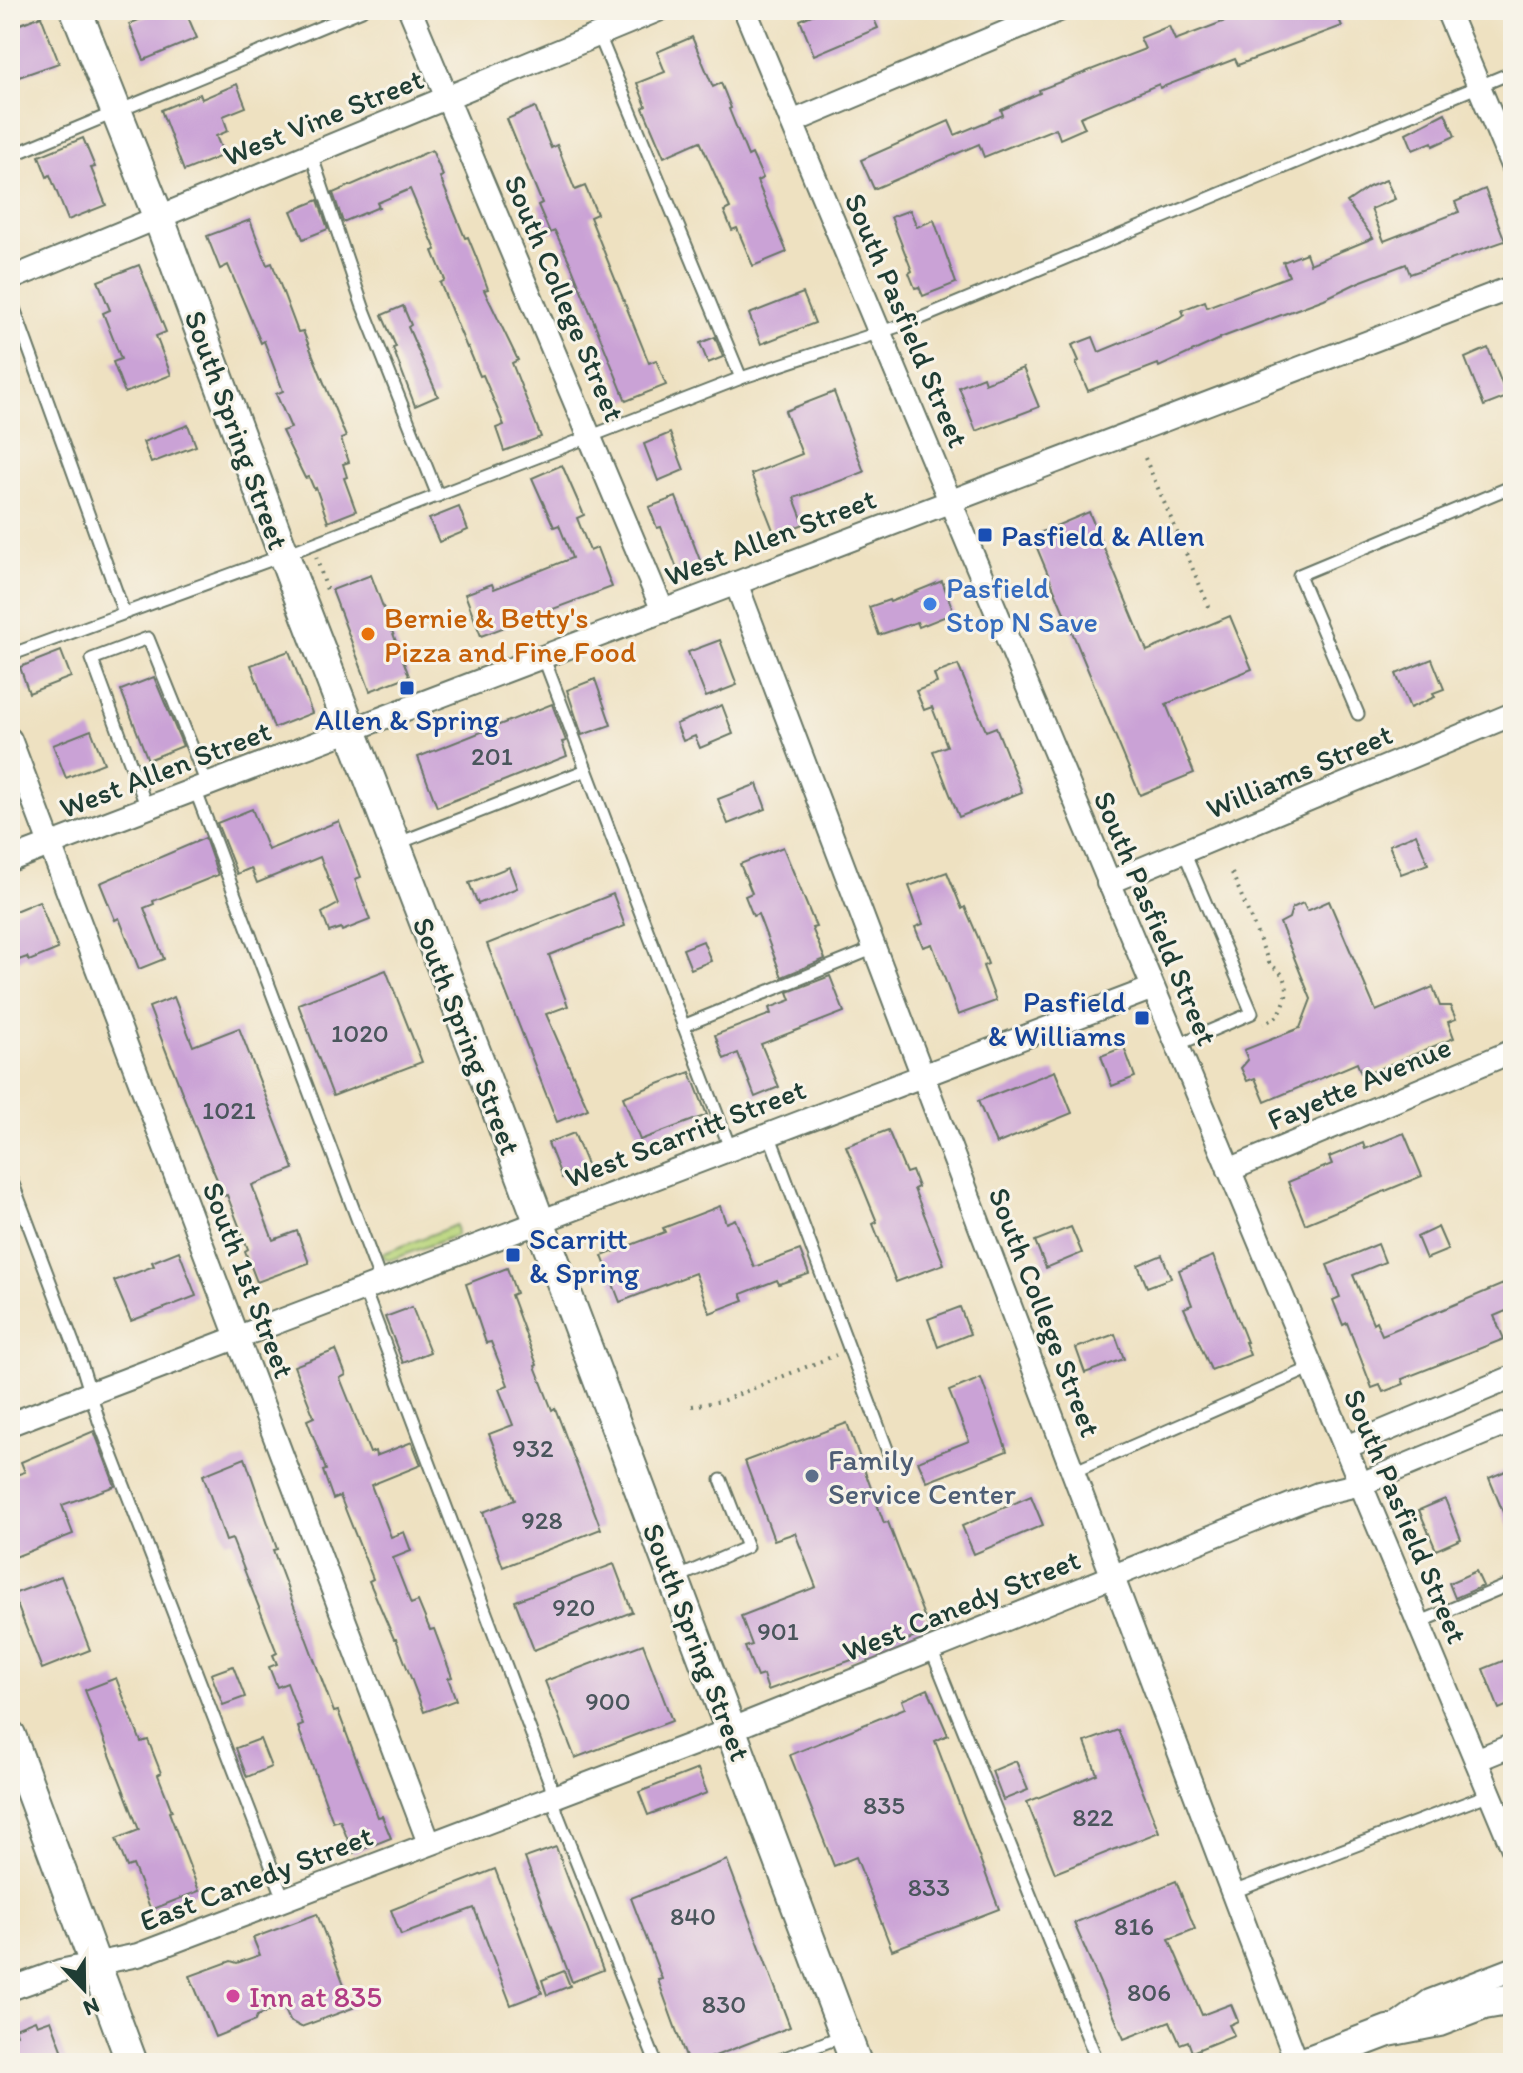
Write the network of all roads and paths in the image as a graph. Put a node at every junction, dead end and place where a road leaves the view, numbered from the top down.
1 (76, 10) edge
2 (362, 10) edge
3 (410, 10) edge
4 (658, 10) edge
5 (745, 10) edge
6 (1059, 10) edge
7 (1447, 10) edge
8 (599, 35) junction
9 (1513, 72) edge
10 (1479, 86) junction
11 (448, 98) junction
12 (116, 112) junction
13 (792, 122) junction
14 (311, 154) junction
15 (10, 156) edge
16 (1513, 168) edge
17 (158, 216) junction
18 (10, 279) edge
19 (1513, 287) edge
20 (10, 297) edge
21 (880, 333) junction
22 (741, 378) junction
23 (590, 435) junction
24 (1145, 458) dead end
25 (1513, 486) edge
26 (438, 496) junction
27 (950, 501) junction
28 (297, 549) junction
29 (736, 583) junction
30 (327, 590) dead end
31 (1210, 609) dead end
32 (663, 611) junction
33 (124, 613) junction
34 (10, 655) edge
35 (543, 656) junction
36 (1358, 714) dead end
37 (1513, 714) edge
38 (351, 730) junction
39 (10, 739) edge
40 (586, 770) junction
41 (201, 787) junction
42 (147, 808) junction
43 (395, 844) junction
44 (50, 845) junction
45 (1184, 852) junction
46 (10, 860) edge
47 (1232, 873) dead end
48 (1108, 883) junction
49 (875, 948) junction
50 (1153, 988) junction
51 (683, 1026) junction
52 (1258, 1026) dead end
53 (1177, 1045) junction
54 (1513, 1051) edge
55 (923, 1075) junction
56 (769, 1133) junction
57 (730, 1148) junction
58 (1229, 1170) junction
59 (10, 1176) edge
60 (537, 1221) junction
61 (372, 1285) junction
62 (239, 1337) junction
63 (850, 1349) junction
64 (1311, 1368) junction
65 (1513, 1377) edge
66 (92, 1394) junction
67 (692, 1406) dead end
68 (1513, 1421) edge
69 (10, 1424) edge
70 (1346, 1447) junction
71 (891, 1460) dead end
72 (1073, 1472) junction
73 (721, 1480) dead end
74 (1361, 1484) junction
75 (1114, 1576) junction
76 (673, 1579) junction
77 (1513, 1583) edge
78 (1418, 1623) junction
79 (931, 1649) junction
80 (730, 1730) junction
81 (10, 1735) edge
82 (1513, 1745) edge
83 (1476, 1760) junction
84 (1490, 1794) junction
85 (551, 1798) junction
86 (429, 1843) junction
87 (1513, 1849) edge
88 (1233, 1892) junction
89 (284, 1899) junction
90 (95, 1965) junction
91 (1513, 1969) edge
92 (10, 1989) edge
93 (1513, 1999) edge
94 (1388, 2031) junction
95 (845, 2035) junction
96 (132, 2063) edge
97 (656, 2063) edge
98 (772, 2063) edge
99 (856, 2063) edge
100 (1098, 2063) edge
101 (1297, 2063) edge
102 (1304, 2063) edge

1 - 12 street, South Spring Street
2 - 12 lane
3 - 11 street, South College Street
4 - 8 street, West Vine Street
5 - 13 street, South Pasfield Street
6 - 13 street
7 - 10 street
8 - 11 street, West Vine Street
8 - 22 lane
9 - 10 lane
10 - 16 street
10 - 21 lane
11 - 14 street, West Vine Street
11 - 23 street, South College Street
12 - 15 lane
12 - 17 street, South Spring Street
13 - 21 street, South Pasfield Street
14 - 17 street, West Vine Street
14 - 26 lane
17 - 18 street, West Vine Street
17 - 28 street, South Spring Street
19 - 27 street, West Allen Street
20 - 33 lane
21 - 22 lane
21 - 27 street, South Pasfield Street
22 - 23 lane
23 - 26 lane
23 - 32 street, South College Street
24 - 31 path
25 - 36 lane
26 - 28 lane
27 - 29 street, West Allen Street
27 - 48 street, South Pasfield Street
28 - 30 path
28 - 33 lane
28 - 38 street, South Spring Street
29 - 32 street, West Allen Street
29 - 49 street, South College Street
32 - 35 street, West Allen Street
33 - 34 lane
35 - 38 street, West Allen Street
35 - 40 lane
37 - 45 street, Williams Street
38 - 41 street, West Allen Street
38 - 43 street, South Spring Street
39 - 44 street, South 1st Street
40 - 43 lane
40 - 51 lane
41 - 42 street, West Allen Street
41 - 42 lane
41 - 61 lane
42 - 44 street, West Allen Street
43 - 60 street, South Spring Street
44 - 46 street, West Allen Street
44 - 62 street, South 1st Street
45 - 48 street, Williams Street
45 - 53 lane
47 - 52 path
48 - 50 street, South Pasfield Street
49 - 51 lane
49 - 55 street, South College Street
50 - 53 street, South Pasfield Street
50 - 55 street, West Scarritt Street
51 - 57 lane
53 - 58 street, South Pasfield Street
54 - 58 street, Fayette Avenue
55 - 56 street, West Scarritt Street
55 - 72 street, South College Street
56 - 57 street, West Scarritt Street
56 - 63 lane
57 - 60 street, West Scarritt Street
58 - 64 street, South Pasfield Street
59 - 66 lane
60 - 61 street, West Scarritt Street
60 - 76 street, South Spring Street
61 - 62 street, West Scarritt Street
61 - 85 lane
62 - 66 street, West Scarritt Street
62 - 86 street, South 1st Street
63 - 67 path
63 - 71 lane
64 - 70 street, South Pasfield Street
64 - 72 lane
65 - 70 street
66 - 69 street, West Scarritt Street
66 - 89 lane
68 - 74 street, West Canedy Street
70 - 74 street, South Pasfield Street
72 - 75 street, South College Street
73 - 76 lane
74 - 75 street, West Canedy Street
74 - 78 street, South Pasfield Street
75 - 79 street, West Canedy Street
75 - 88 street, South College Street
76 - 80 street, South Spring Street
77 - 78 lane
78 - 83 street, South Pasfield Street
79 - 80 street, West Canedy Street
79 - 100 lane
80 - 85 street, West Canedy Street
80 - 95 street, South Spring Street
81 - 90 street
82 - 83 street
83 - 84 street, South Pasfield Street
84 - 87 street, South Pasfield Street
84 - 88 lane
85 - 86 street, West Canedy Street
85 - 97 lane
86 - 89 street, East Canedy Street
88 - 101 street, South College Street
89 - 90 street, East Canedy Street
90 - 92 street, East Canedy Street
90 - 96 street
91 - 94 street
93 - 94 street
94 - 102 street
95 - 98 lane
95 - 99 street, South Spring Street

